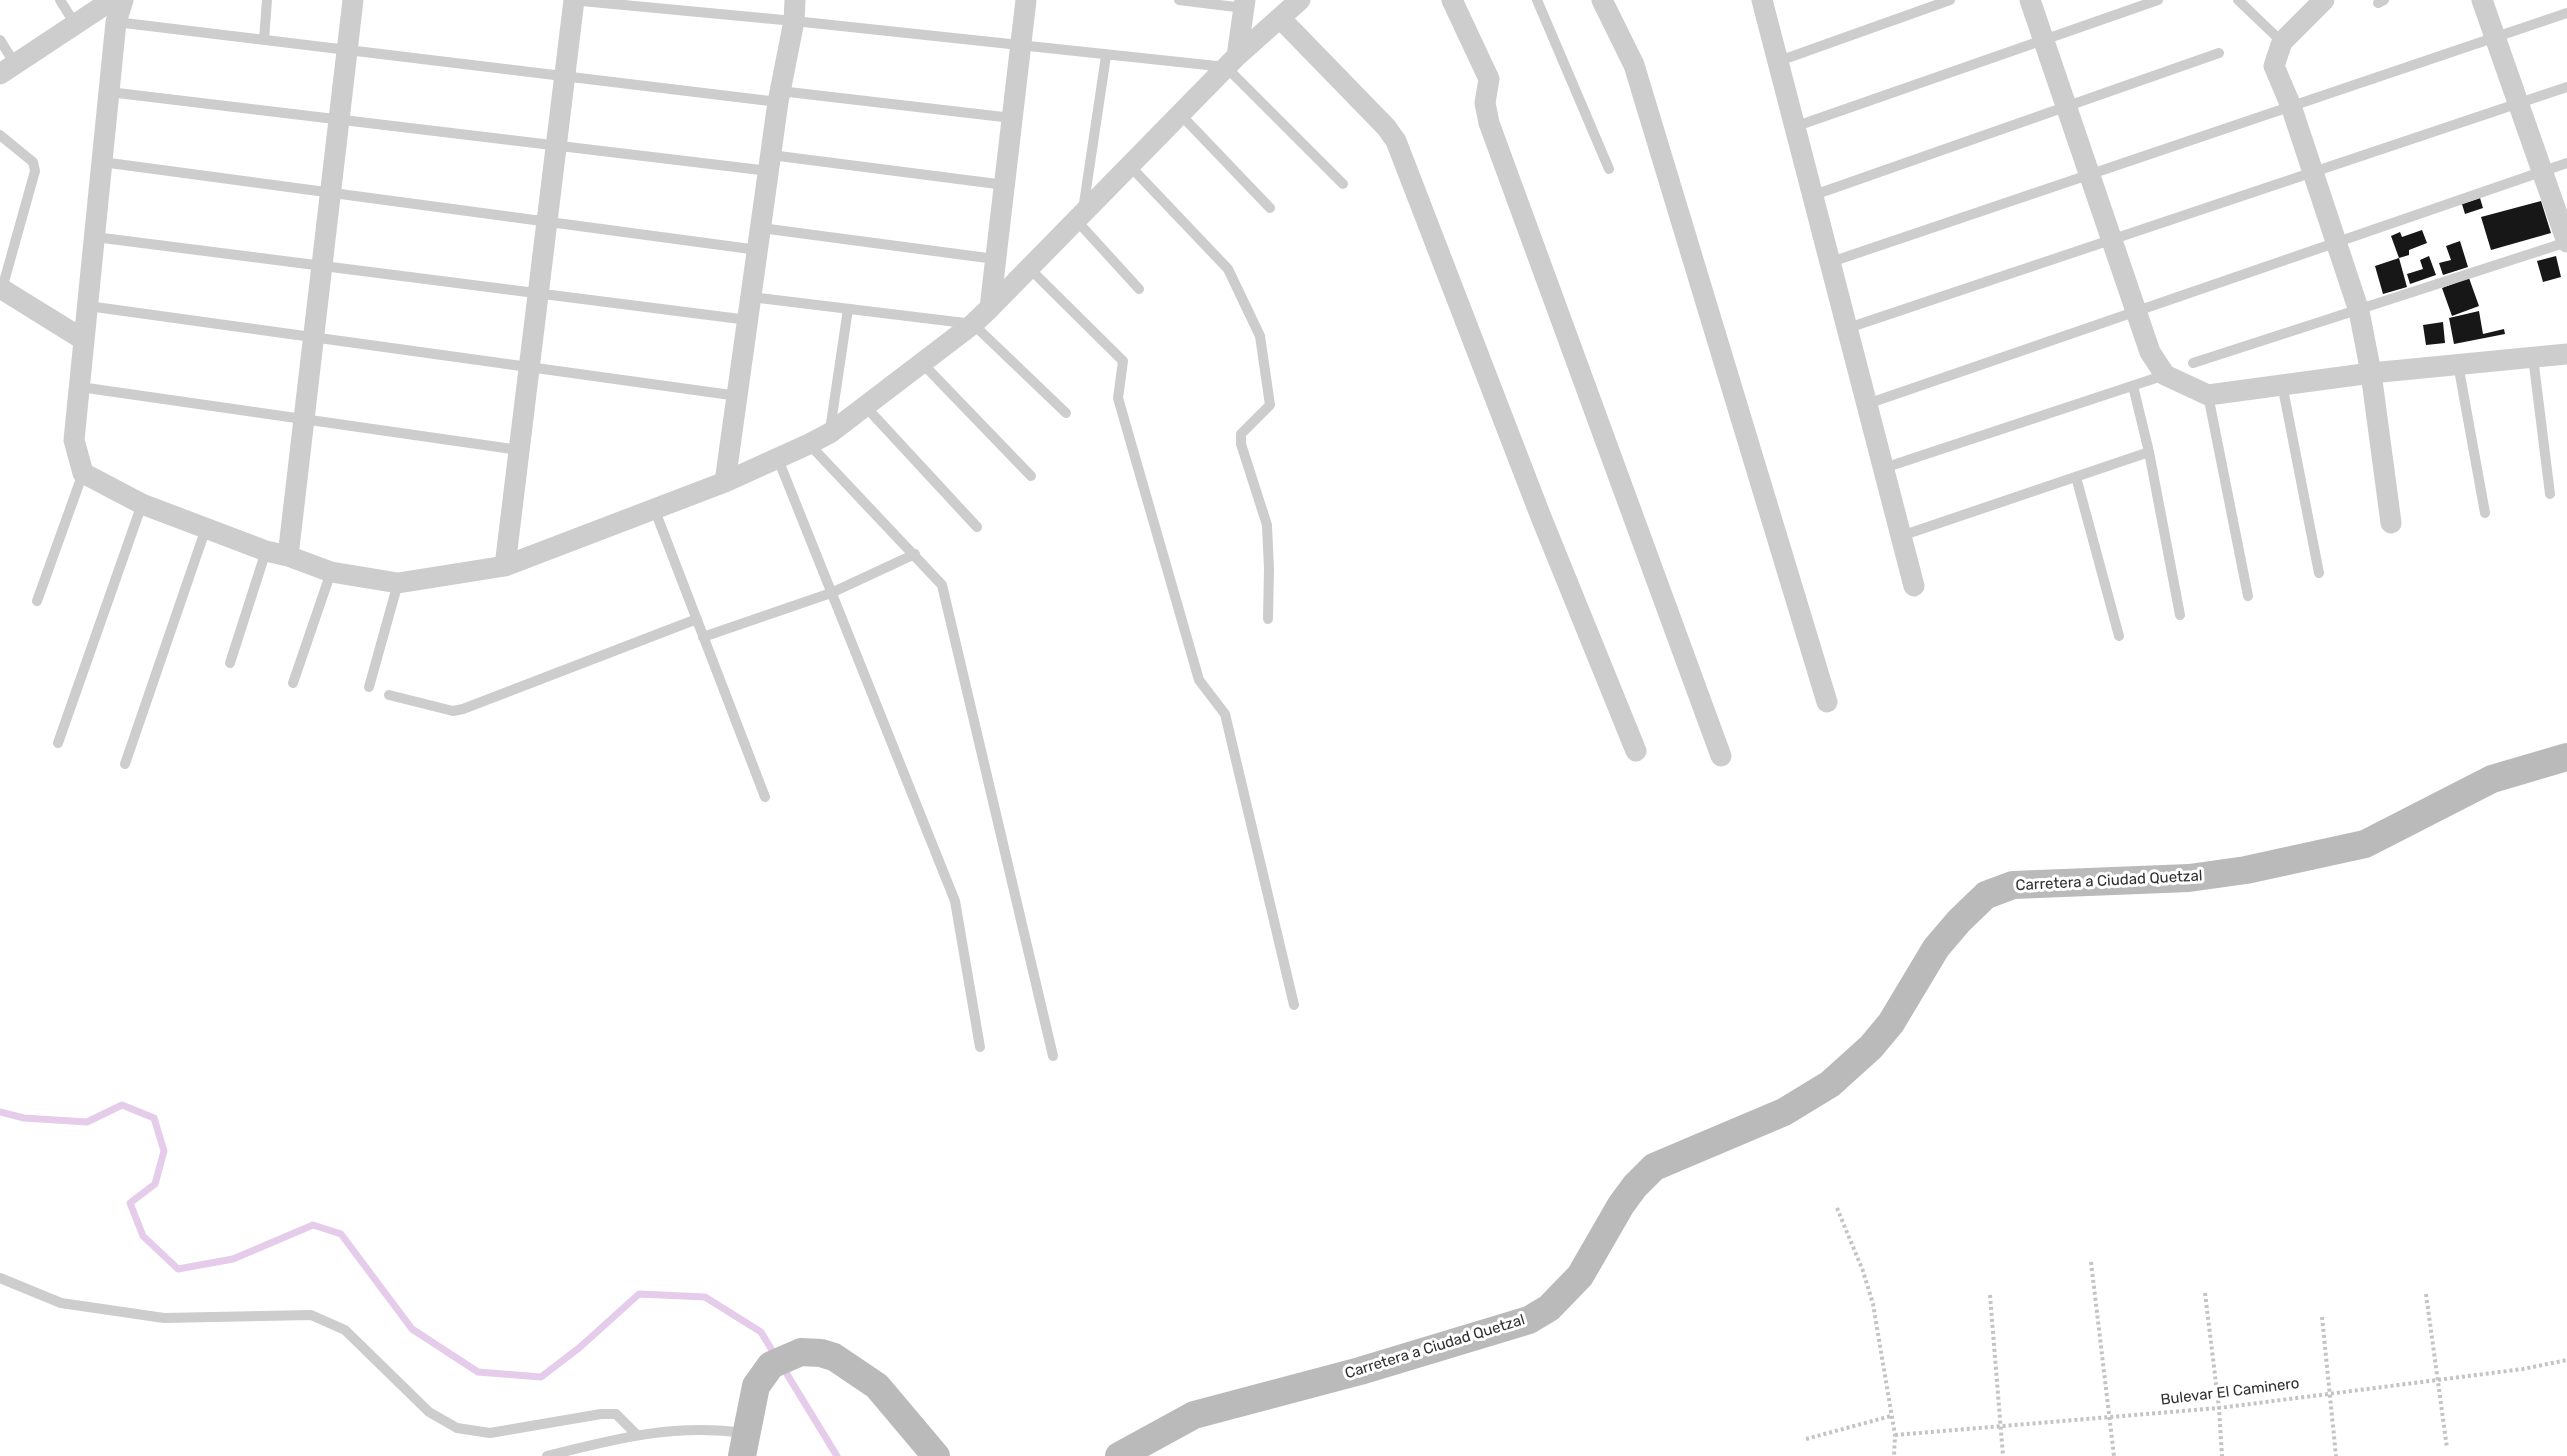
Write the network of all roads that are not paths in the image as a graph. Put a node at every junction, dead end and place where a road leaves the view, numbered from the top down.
1 (60, 0) edge
2 (112, 0) edge
3 (123, 0) edge
4 (267, 0) edge
5 (353, 0) edge
6 (568, 0) edge
7 (574, 0) edge
8 (1026, 0) edge
9 (1179, 0) edge
10 (1300, 0) edge
11 (1452, 0) edge
12 (1537, 0) edge
13 (1602, 0) edge
14 (1762, 0) edge
15 (1950, 0) edge
16 (2030, 0) edge
17 (2158, 0) edge
18 (2238, 0) edge
19 (2324, 0) edge
20 (2482, 0) edge
21 (1244, 4) edge
22 (794, 10) edge
23 (2567, 13) edge
24 (1280, 18) junction
25 (116, 22) junction
26 (75, 24) junction
27 (2496, 37) junction
28 (0, 40) edge
29 (264, 40) junction
30 (2043, 40) junction
31 (2282, 42) junction
32 (1021, 46) junction
33 (348, 50) junction
34 (2219, 53) dead end
35 (1106, 56) junction
36 (1232, 61) junction
37 (1779, 61) junction
38 (8, 69) edge
39 (564, 76) junction
40 (2567, 87) edge
41 (109, 92) junction
42 (779, 97) junction
43 (2519, 104) junction
44 (2291, 106) junction
45 (2067, 108) junction
46 (1181, 115) junction
47 (1012, 118) junction
48 (339, 120) junction
49 (1794, 127) junction
50 (0, 135) edge
51 (556, 146) junction
52 (102, 162) junction
53 (770, 163) junction
54 (2567, 163) edge
55 (1130, 166) junction
56 (1609, 169) dead end
57 (2543, 171) junction
58 (2313, 172) junction
59 (2090, 175) junction
60 (1342, 184) dead end
61 (1005, 185) junction
62 (331, 193) junction
63 (1814, 195) junction
64 (1270, 208) dead end
65 (1080, 217) junction
66 (547, 222) junction
67 (761, 228) junction
68 (95, 237) junction
69 (2112, 240) junction
70 (2336, 242) junction
71 (2567, 242) edge
72 (758, 250) junction
73 (995, 259) junction
74 (1831, 262) junction
75 (322, 266) junction
76 (1029, 268) junction
77 (1, 289) edge
78 (1139, 289) dead end
79 (538, 294) junction
80 (751, 297) junction
81 (88, 306) junction
82 (990, 308) junction
83 (848, 309) junction
84 (2136, 311) junction
85 (2359, 311) junction
86 (748, 320) junction
87 (973, 324) junction
88 (1848, 328) junction
89 (314, 338) junction
90 (84, 340) junction
91 (2567, 354) edge
92 (2534, 357) junction
93 (922, 363) junction
94 (2193, 363) dead end
95 (2458, 364) junction
96 (529, 368) junction
97 (2371, 374) junction
98 (2165, 375) junction
99 (2282, 384) junction
100 (2133, 386) junction
101 (80, 387) junction
102 (2208, 395) junction
103 (738, 396) junction
104 (1867, 404) junction
105 (865, 406) junction
106 (1066, 413) dead end
107 (304, 419) junction
108 (830, 433) junction
109 (809, 444) junction
110 (519, 450) junction
111 (2149, 452) junction
112 (778, 459) junction
113 (1884, 468) junction
114 (83, 473) junction
115 (1031, 476) dead end
116 (2076, 477) junction
117 (726, 482) junction
118 (2550, 494) dead end
119 (142, 504) junction
120 (654, 508) junction
121 (2485, 513) dead end
122 (2391, 523) dead end
123 (977, 526) dead end
124 (206, 528) junction
125 (1901, 536) junction
126 (266, 551) junction
127 (915, 554) junction
128 (288, 556) junction
129 (505, 566) junction
130 (331, 572) junction
131 (2319, 573) dead end
132 (398, 583) junction
133 (1914, 586) dead end
134 (831, 593) junction
135 (2248, 596) dead end
136 (37, 601) dead end
137 (2180, 615) dead end
138 (697, 619) junction
139 (1268, 619) dead end
140 (2119, 636) dead end
141 (703, 637) junction
142 (230, 663) dead end
143 (294, 683) dead end
144 (369, 687) dead end
145 (389, 695) dead end
146 (1827, 702) dead end
147 (58, 743) dead end
148 (1636, 751) dead end
149 (1721, 756) dead end
150 (2567, 757) edge
151 (125, 764) dead end
152 (765, 797) dead end
153 (1294, 1005) dead end
154 (980, 1047) dead end
155 (1053, 1056) dead end
156 (0, 1278) edge
157 (636, 1434) junction
158 (745, 1449) edge
159 (547, 1456) edge
160 (936, 1456) edge
161 (1119, 1456) edge

1 - 26 lane
2 - 26 street
3 - 25 street
4 - 29 lane
5 - 33 street
6 - 7 lane
7 - 22 lane
7 - 39 street
8 - 32 street
9 - 21 lane
10 - 24 street
11 - 149 street
12 - 56 lane
13 - 146 street
14 - 37 street
15 - 37 lane
16 - 30 street
17 - 30 lane
18 - 31 lane
19 - 31 street
20 - 27 street
21 - 36 street
22 - 32 lane
22 - 42 street
23 - 27 lane
24 - 36 street
24 - 148 street
25 - 29 lane
25 - 41 street
26 - 38 street
27 - 43 street
27 - 44 lane
28 - 38 lane
29 - 33 lane
30 - 45 street
30 - 49 lane
31 - 44 street
32 - 35 lane
32 - 47 street
33 - 39 lane
33 - 48 street
34 - 45 lane
35 - 36 lane
35 - 65 lane
36 - 46 street
36 - 60 lane
37 - 49 street
39 - 42 lane
39 - 51 street
40 - 43 lane
41 - 48 lane
41 - 52 street
42 - 47 lane
42 - 53 street
43 - 57 street
43 - 58 lane
44 - 58 street
44 - 59 lane
45 - 59 street
45 - 63 lane
46 - 55 street
46 - 64 lane
47 - 61 street
48 - 51 lane
48 - 62 street
49 - 63 street
50 - 77 lane
51 - 53 lane
51 - 66 street
52 - 62 lane
52 - 68 street
53 - 61 lane
53 - 67 street
54 - 57 lane
55 - 65 street
55 - 139 lane
57 - 70 lane
57 - 71 street
58 - 69 lane
58 - 70 street
59 - 69 street
59 - 74 lane
61 - 73 street
62 - 66 lane
62 - 75 street
63 - 74 street
65 - 76 street
65 - 78 lane
66 - 72 lane
66 - 79 street
67 - 72 street
67 - 73 lane
68 - 75 lane
68 - 81 street
69 - 84 street
69 - 88 lane
70 - 84 lane
70 - 85 street
71 - 85 lane
72 - 80 street
73 - 82 street
74 - 88 street
75 - 79 lane
75 - 89 street
76 - 82 street
76 - 153 lane
77 - 90 street
79 - 86 lane
79 - 96 street
80 - 83 lane
80 - 86 street
81 - 89 lane
81 - 90 street
82 - 87 street
83 - 87 lane
83 - 108 lane
84 - 98 street
84 - 104 lane
85 - 94 lane
85 - 97 street
86 - 103 street
87 - 93 street
87 - 106 lane
88 - 104 street
89 - 96 lane
89 - 107 street
90 - 101 street
91 - 92 street
92 - 95 street
92 - 118 lane
93 - 105 street
93 - 115 lane
95 - 97 street
95 - 121 lane
96 - 103 lane
96 - 110 street
97 - 99 street
97 - 122 street
98 - 100 lane
98 - 102 street
99 - 102 street
99 - 131 lane
100 - 111 lane
100 - 113 lane
101 - 107 lane
101 - 114 street
102 - 135 lane
103 - 117 street
104 - 113 street
105 - 108 street
105 - 123 lane
107 - 110 lane
107 - 128 street
108 - 109 street
109 - 112 street
109 - 127 lane
110 - 129 street
111 - 116 lane
111 - 137 lane
112 - 117 street
112 - 134 lane
113 - 125 street
114 - 119 street
114 - 136 lane
116 - 125 lane
116 - 140 lane
117 - 120 street
119 - 124 street
119 - 147 lane
120 - 129 street
120 - 138 lane
124 - 126 street
124 - 151 lane
125 - 133 street
126 - 128 street
126 - 142 lane
127 - 134 lane
127 - 155 lane
128 - 130 street
129 - 132 street
130 - 132 street
130 - 143 lane
132 - 144 lane
134 - 141 lane
134 - 154 lane
138 - 141 lane
138 - 145 lane
141 - 152 lane
150 - 161 main road, Carretera a Ciudad Quetzal
156 - 157 lane
157 - 158 lane
157 - 159 lane
158 - 160 main road

